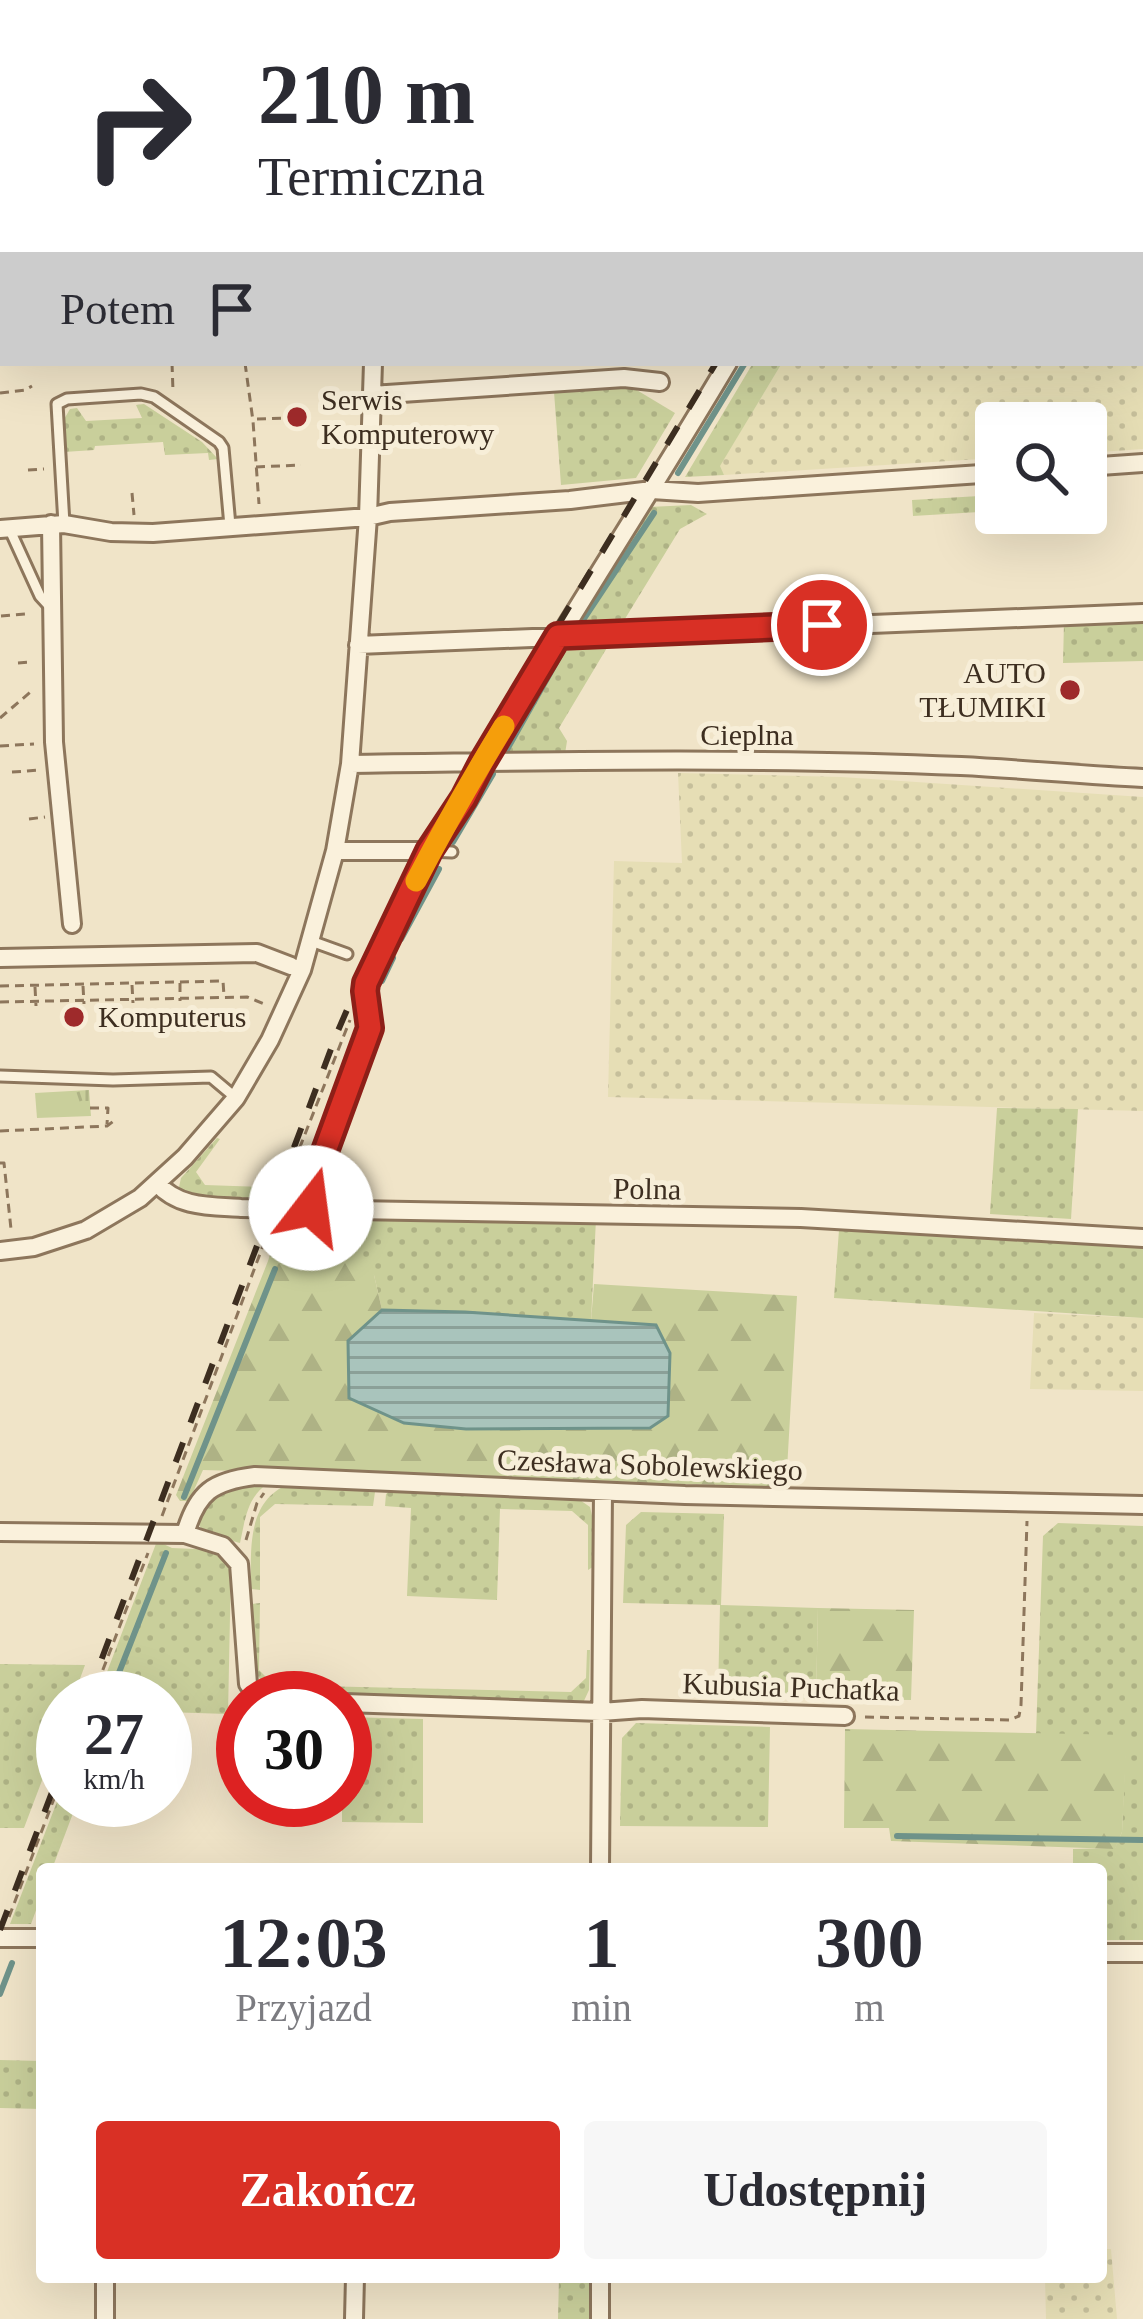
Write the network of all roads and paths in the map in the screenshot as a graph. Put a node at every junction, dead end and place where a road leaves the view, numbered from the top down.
1 (172, 366) edge
2 (245, 366) edge
3 (373, 366) edge
4 (726, 366) edge
5 (660, 382) dead end
6 (32, 386) dead end
7 (0, 393) edge
8 (372, 395) junction
9 (170, 408) junction
10 (285, 418) dead end
11 (253, 419) junction
12 (1143, 463) edge
13 (301, 465) dead end
14 (256, 466) junction
15 (1107, 466) edge
16 (46, 468) dead end
17 (28, 470) dead end
18 (975, 474) edge
19 (652, 490) junction
20 (132, 493) dead end
21 (259, 507) dead end
22 (134, 515) dead end
23 (368, 517) junction
24 (57, 524) junction
25 (230, 527) junction
26 (5, 528) edge
27 (52, 608) junction
28 (1143, 613) edge
29 (26, 614) dead end
30 (1, 616) edge
31 (558, 636) junction
32 (358, 644) junction
33 (32, 662) dead end
34 (17, 663) dead end
35 (34, 689) dead end
36 (0, 718) edge
37 (38, 744) dead end
38 (0, 746) edge
39 (482, 763) junction
40 (350, 764) junction
41 (48, 770) dead end
42 (13, 772) dead end
43 (1143, 778) edge
44 (51, 817) dead end
45 (29, 819) dead end
46 (335, 851) junction
47 (429, 851) junction
48 (452, 852) dead end
49 (72, 924) dead end
50 (311, 941) junction
51 (347, 954) dead end
52 (0, 958) edge
53 (296, 968) junction
54 (179, 982) junction
55 (132, 983) junction
56 (83, 984) junction
57 (35, 985) junction
58 (0, 986) edge
59 (224, 997) junction
60 (180, 1000) junction
61 (133, 1001) junction
62 (366, 1001) junction
63 (0, 1002) edge
64 (84, 1002) junction
65 (36, 1004) junction
66 (273, 1007) dead end
67 (0, 1076) edge
68 (236, 1098) junction
69 (90, 1108) dead end
70 (115, 1120) dead end
71 (107, 1126) junction
72 (0, 1131) edge
73 (0, 1163) edge
74 (157, 1183) junction
75 (277, 1208) junction
76 (311, 1208) junction
77 (1143, 1238) edge
78 (6, 1245) edge
79 (280, 1478) junction
80 (603, 1492) junction
81 (1027, 1501) junction
82 (1143, 1505) edge
83 (0, 1532) edge
84 (156, 1533) junction
85 (185, 1534) junction
86 (235, 1556) junction
87 (102, 1671) edge
88 (247, 1671) edge
89 (372, 1704) edge
90 (602, 1712) junction
91 (845, 1716) joint
92 (43, 1827) edge
93 (600, 1863) edge
94 (1, 1938) edge
95 (36, 1938) edge
96 (1107, 1953) edge
97 (1143, 1953) edge
98 (105, 2283) edge
99 (355, 2283) edge
100 (600, 2283) edge
101 (105, 2319) edge
102 (354, 2319) edge
103 (600, 2319) edge

1 - 9 path
2 - 11 path
3 - 8 street
4 - 19 street
5 - 8 street
6 - 7 path
8 - 23 street
9 - 24 lane
9 - 25 lane
10 - 11 path
11 - 14 path
12 - 15 street
13 - 14 path
14 - 21 path
16 - 17 path
18 - 19 street
19 - 23 street
19 - 31 street
20 - 22 path
23 - 25 street
23 - 32 street
24 - 25 street
24 - 26 street
24 - 27 street
26 - 27 lane
27 - 49 street
28 - 31 street
29 - 30 path
31 - 32 street
31 - 39 street
32 - 40 street
33 - 34 path
35 - 36 path
37 - 38 path
39 - 40 street, Cieplna
39 - 43 street, Cieplna
39 - 47 street
40 - 46 street
41 - 42 path
44 - 45 path
46 - 47 street
46 - 50 street
47 - 48 lane
47 - 62 street
50 - 51 lane
50 - 53 street
52 - 53 street
53 - 68 street
54 - 55 path
54 - 59 path
54 - 60 path
55 - 56 path
55 - 61 path
56 - 57 path
56 - 64 path
57 - 58 path
57 - 65 path
59 - 60 path
59 - 66 path
60 - 61 path
61 - 64 path
62 - 75 path
62 - 76 street
63 - 65 path
64 - 65 path
67 - 68 lane
68 - 74 street
69 - 71 path
70 - 71 path
71 - 72 path
73 - 78 path
74 - 75 street, Polna
74 - 78 street
75 - 76 street, Polna
75 - 84 path
76 - 77 street, Polna
79 - 80 street, Czesława Sobolewskiego
79 - 85 street, Czesława Sobolewskiego
79 - 86 path
80 - 81 street, Czesława Sobolewskiego
80 - 90 street
81 - 82 street, Czesława Sobolewskiego
81 - 91 path, Kubusia Puchatka
83 - 84 street
84 - 85 street
84 - 87 path
85 - 86 street
86 - 88 street
89 - 90 street, Kubusia Puchatka
90 - 91 street, Kubusia Puchatka
90 - 93 street
92 - 94 path
94 - 95 street
96 - 97 street
98 - 101 street
99 - 102 street
100 - 103 street

